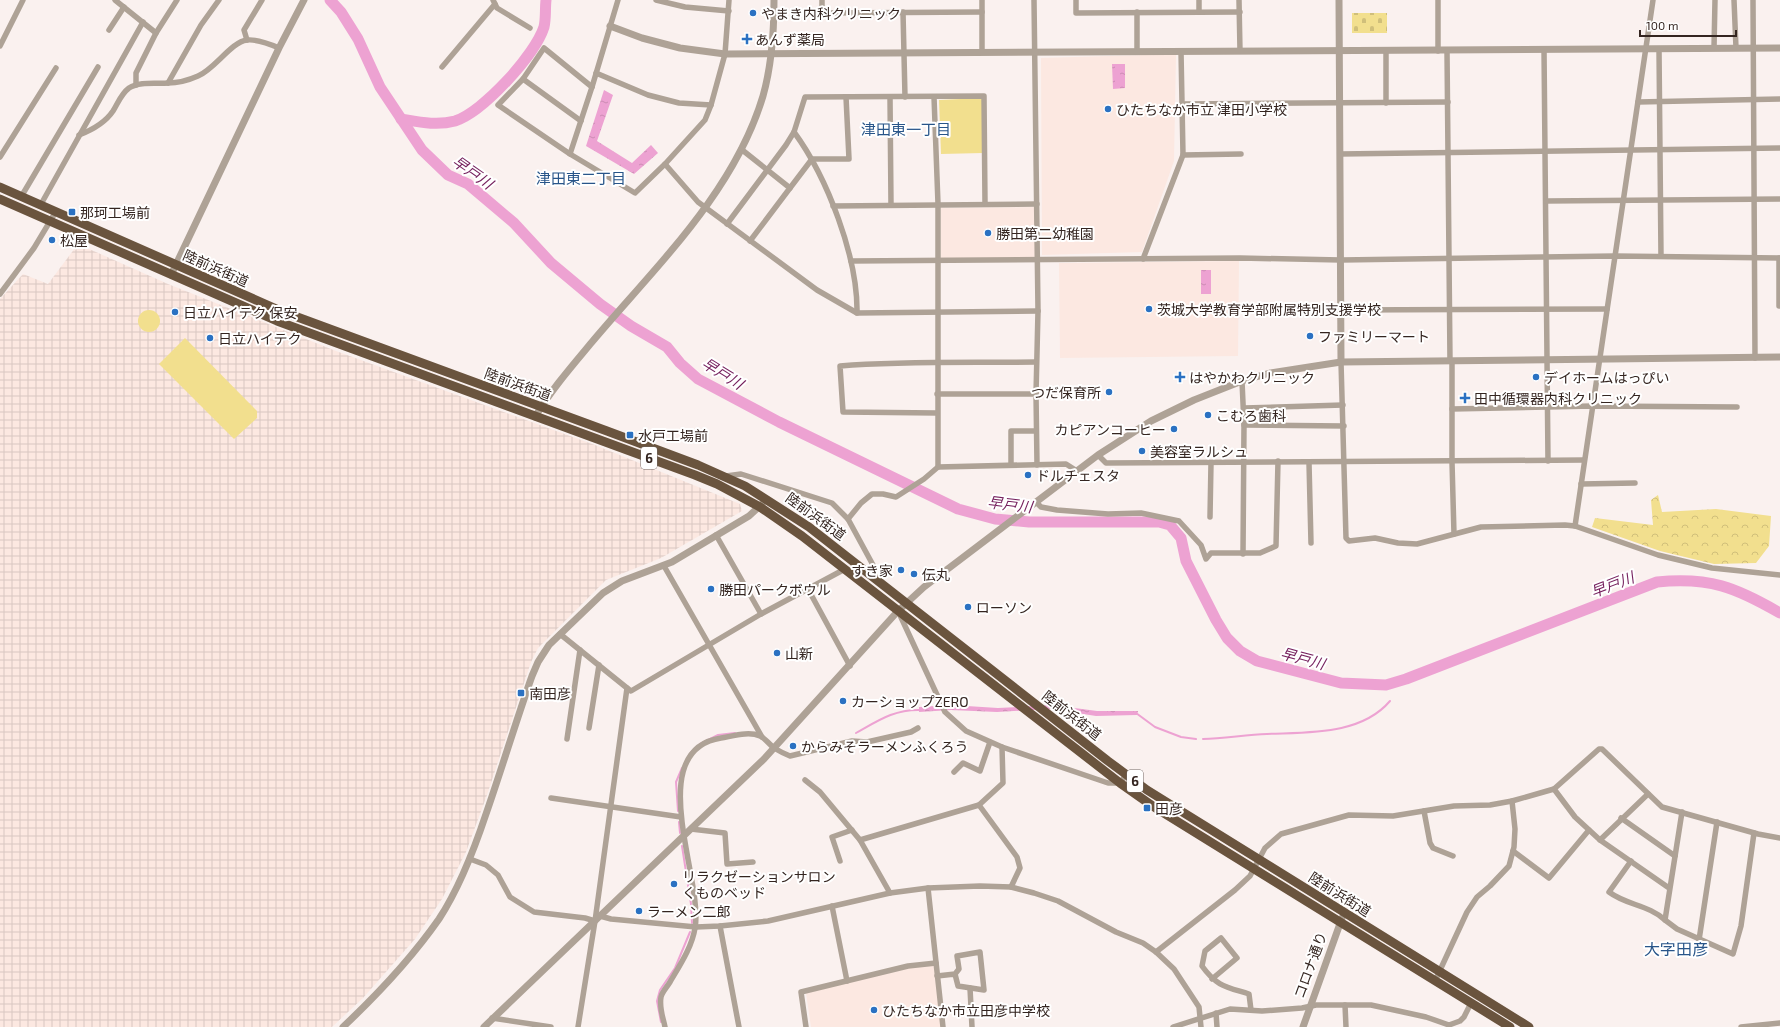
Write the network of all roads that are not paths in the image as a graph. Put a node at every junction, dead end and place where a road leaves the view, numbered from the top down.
1 (23, 0) edge
2 (115, 0) edge
3 (177, 0) edge
4 (219, 0) edge
5 (262, 0) edge
6 (304, 0) edge
7 (618, 0) edge
8 (658, 0) edge
9 (729, 0) edge
10 (774, 0) edge
11 (822, 0) edge
12 (982, 0) edge
13 (1034, 0) edge
14 (1076, 0) edge
15 (1199, 0) edge
16 (1239, 0) edge
17 (1339, 0) edge
18 (1438, 0) edge
19 (1653, 0) edge
20 (1715, 0) edge
21 (1734, 0) edge
22 (1752, 0) edge
23 (494, 2) edge
24 (124, 7) junction
25 (729, 11) junction
26 (903, 12) junction
27 (982, 12) junction
28 (1137, 12) junction
29 (1199, 12) junction
30 (1240, 12) junction
31 (143, 22) junction
32 (610, 26) junction
33 (530, 28) dead end
34 (109, 30) dead end
35 (156, 34) junction
36 (247, 40) junction
37 (0, 46) edge
38 (279, 48) junction
39 (1659, 48) junction
40 (1714, 48) junction
41 (1736, 48) junction
42 (1753, 48) junction
43 (1780, 48) edge
44 (1544, 49) junction
45 (1645, 49) junction
46 (1339, 50) junction
47 (1386, 50) junction
48 (1438, 50) junction
49 (1447, 50) junction
50 (1035, 51) junction
51 (1137, 51) junction
52 (1181, 51) junction
53 (1240, 51) junction
54 (904, 52) junction
55 (982, 52) junction
56 (725, 54) junction
57 (771, 54) junction
58 (98, 67) dead end
59 (442, 67) dead end
60 (56, 68) dead end
61 (596, 73) junction
62 (523, 79) junction
63 (168, 83) junction
64 (136, 85) junction
65 (592, 87) junction
66 (905, 96) junction
67 (846, 97) junction
68 (890, 97) junction
69 (934, 97) junction
70 (1753, 99) junction
71 (1780, 99) edge
72 (1448, 102) junction
73 (1638, 102) junction
74 (1659, 102) junction
75 (1340, 103) junction
76 (1386, 103) junction
77 (1182, 104) junction
78 (711, 105) junction
79 (581, 121) junction
80 (794, 132) junction
81 (79, 135) junction
82 (1780, 148) edge
83 (741, 149) junction
84 (1754, 149) junction
85 (1631, 150) junction
86 (1660, 150) junction
87 (1546, 152) junction
88 (1448, 153) junction
89 (570, 154) junction
90 (1241, 154) dead end
91 (1340, 154) junction
92 (1183, 155) junction
93 (0, 157) edge
94 (812, 159) junction
95 (665, 164) junction
96 (768, 169) junction
97 (0, 187) edge
98 (790, 188) junction
99 (21, 197) junction
100 (1780, 198) edge
101 (0, 199) edge
102 (1754, 199) junction
103 (1623, 200) junction
104 (1660, 200) junction
105 (1546, 201) junction
106 (985, 203) junction
107 (938, 204) junction
108 (1037, 204) junction
109 (891, 205) junction
110 (40, 206) junction
111 (704, 206) junction
112 (832, 206) junction
113 (55, 213) junction
114 (50, 223) junction
115 (727, 224) junction
116 (750, 241) junction
117 (1615, 256) junction
118 (1661, 256) junction
119 (1547, 257) junction
120 (1755, 257) junction
121 (1449, 258) junction
122 (1779, 258) edge
123 (1143, 259) junction
124 (1038, 260) junction
125 (1341, 260) junction
126 (851, 261) junction
127 (938, 261) junction
128 (175, 265) junction
129 (171, 275) junction
130 (0, 294) edge
131 (1779, 306) edge
132 (1450, 309) junction
133 (1547, 309) junction
134 (1607, 309) junction
135 (1341, 310) junction
136 (938, 311) junction
137 (1038, 311) junction
138 (857, 313) junction
139 (1780, 357) edge
140 (1755, 358) junction
141 (1548, 360) junction
142 (1599, 360) junction
143 (1451, 361) junction
144 (1036, 362) junction
145 (1341, 362) junction
146 (938, 364) junction
147 (1242, 381) junction
148 (937, 394) junction
149 (1036, 394) junction
150 (1343, 405) junction
151 (1592, 406) junction
152 (541, 407) junction
153 (1548, 407) junction
154 (1738, 407) dead end
155 (1244, 408) junction
156 (1452, 409) junction
157 (937, 413) junction
158 (535, 417) junction
159 (1244, 425) junction
160 (1344, 426) junction
161 (1036, 431) junction
162 (1098, 455) junction
163 (1584, 460) junction
164 (1278, 461) junction
165 (1452, 462) junction
166 (1548, 462) junction
167 (1211, 463) junction
168 (1243, 463) junction
169 (1309, 463) junction
170 (1343, 463) junction
171 (1011, 464) junction
172 (1037, 465) junction
173 (938, 467) junction
174 (1077, 471) junction
175 (726, 476) junction
176 (1635, 483) dead end
177 (1581, 484) junction
178 (766, 498) junction
179 (1036, 502) junction
180 (760, 507) junction
181 (1210, 517) dead end
182 (848, 519) junction
183 (1575, 526) junction
184 (1454, 534) junction
185 (716, 535) junction
186 (1311, 543) dead end
187 (1243, 554) junction
188 (873, 565) dead end
189 (664, 566) junction
190 (845, 569) junction
191 (1780, 575) edge
192 (808, 588) junction
193 (907, 602) junction
194 (898, 611) junction
195 (761, 614) junction
196 (560, 634) junction
197 (708, 644) junction
198 (580, 650) junction
199 (599, 665) junction
200 (850, 666) junction
201 (627, 688) junction
202 (589, 728) dead end
203 (918, 728) dead end
204 (762, 737) junction
205 (567, 739) dead end
206 (990, 742) junction
207 (774, 747) junction
208 (1002, 747) junction
209 (954, 772) dead end
210 (1126, 775) junction
211 (805, 780) dead end
212 (1120, 783) junction
213 (1554, 789) junction
214 (1648, 794) junction
215 (551, 798) dead end
216 (1512, 801) junction
217 (979, 805) junction
218 (610, 806) junction
219 (1424, 811) junction
220 (1682, 812) junction
221 (681, 817) junction
222 (1621, 818) junction
223 (1717, 822) junction
224 (692, 829) junction
225 (852, 830) junction
226 (1589, 830) junction
227 (1754, 833) junction
228 (683, 837) junction
229 (1780, 838) edge
230 (860, 840) junction
231 (1600, 840) junction
232 (1513, 851) junction
233 (1453, 856) dead end
234 (1675, 856) junction
235 (470, 859) junction
236 (840, 861) dead end
237 (1631, 861) junction
238 (753, 862) dead end
239 (1255, 864) junction
240 (1011, 887) junction
241 (928, 888) junction
242 (1669, 888) junction
243 (890, 893) junction
244 (832, 906) junction
245 (1345, 913) junction
246 (597, 918) junction
247 (1665, 920) junction
248 (1340, 922) junction
249 (720, 926) junction
250 (696, 927) junction
251 (1699, 940) junction
252 (1156, 952) junction
253 (936, 963) junction
254 (1440, 972) junction
255 (954, 974) junction
256 (937, 976) junction
257 (1212, 979) junction
258 (847, 981) junction
259 (1435, 981) junction
260 (970, 988) junction
261 (1471, 1003) junction
262 (1345, 1005) junction
263 (1309, 1006) junction
264 (1251, 1010) junction
265 (1216, 1013) junction
266 (492, 1018) junction
267 (1201, 1018) junction
268 (1780, 1023) edge
269 (537, 1026) edge
270 (1448, 1026) edge
271 (342, 1027) edge
272 (484, 1027) edge
273 (551, 1027) edge
274 (578, 1027) edge
275 (666, 1027) edge
276 (739, 1027) edge
277 (806, 1027) edge
278 (944, 1027) edge
279 (972, 1027) edge
280 (1173, 1027) edge
281 (1201, 1027) edge
282 (1217, 1027) edge
283 (1303, 1027) edge
284 (1346, 1027) edge
285 (1510, 1027) edge
286 (1529, 1027) edge
287 (1741, 1027) edge

1 - 37 street
2 - 24 street
3 - 35 street
4 - 63 street
5 - 36 street
6 - 38 street
7 - 32 street
8 - 25 street
9 - 25 street
10 - 57 street
11 - 26 street
12 - 27 street
13 - 50 street
14 - 28 street
15 - 29 street
16 - 30 street
17 - 46 street
18 - 48 street
19 - 45 street
20 - 40 street
21 - 41 street
22 - 42 street
23 - 33 street
23 - 59 street
24 - 31 street
24 - 34 street
25 - 56 street
26 - 27 street
26 - 54 street
27 - 55 street
28 - 29 street
28 - 51 street
29 - 30 street
30 - 53 street
31 - 35 street
31 - 81 street
32 - 56 street
32 - 61 street
35 - 64 street
36 - 38 street
36 - 63 street
38 - 128 street
39 - 40 street
39 - 45 street
39 - 74 street
40 - 41 street
41 - 42 street
42 - 43 street
42 - 70 street
44 - 45 street
44 - 49 street
44 - 87 street
45 - 73 street
46 - 47 street
46 - 53 street
46 - 75 street
47 - 48 street
47 - 76 street
48 - 49 street
49 - 72 street
50 - 51 street
50 - 55 street
50 - 108 street
51 - 52 street
52 - 53 street
52 - 77 street
54 - 55 street
54 - 57 street
54 - 66 street
56 - 57 street
56 - 78 street
57 - 83 street
58 - 99 street
60 - 93 street
61 - 65 street
61 - 78 street
62 - 65 street
62 - 79 street
62 - 89 street
63 - 64 street
64 - 81 street
65 - 79 street
66 - 68 street
66 - 69 street
67 - 68 street
67 - 80 street
67 - 94 street
68 - 109 street
69 - 106 street
69 - 107 street
70 - 71 street
70 - 74 street
70 - 84 street
72 - 76 street
72 - 88 street
73 - 74 street
73 - 85 street
74 - 86 street
75 - 76 street
75 - 77 street
75 - 91 street
77 - 92 street
78 - 95 street
79 - 89 street
80 - 94 street
80 - 96 street
81 - 110 street
82 - 84 street
83 - 96 street
83 - 111 street
84 - 86 street
84 - 102 street
85 - 86 street
85 - 87 street
85 - 103 street
86 - 104 street
87 - 88 street
87 - 105 street
88 - 91 street
88 - 121 street
89 - 95 street
90 - 92 street
91 - 125 street
92 - 123 street
94 - 98 street
94 - 112 street
95 - 111 street
96 - 98 street
96 - 115 street
97 - 99 highway, 陸前浜街道 / 6
98 - 116 street
99 - 110 highway, 陸前浜街道 / 6
100 - 102 street
101 - 114 highway, 陸前浜街道 / 6
102 - 104 street
102 - 120 street
103 - 104 street
103 - 105 street
103 - 117 street
104 - 118 street
105 - 119 street
106 - 107 street
106 - 108 street
107 - 109 street
107 - 127 street
108 - 124 street
109 - 112 street
110 - 113 highway, 陸前浜街道 / 6
111 - 115 street
111 - 152 street
112 - 126 street
113 - 114 street
113 - 128 highway, 陸前浜街道 / 6
114 - 129 highway, 陸前浜街道 / 6
114 - 130 street
115 - 116 street
116 - 138 street
117 - 118 street
117 - 119 street
117 - 134 street
118 - 120 street
119 - 121 street
119 - 133 street
120 - 122 street
120 - 140 street
121 - 125 street
121 - 132 street
122 - 131 street
123 - 124 street
123 - 125 street
124 - 127 street
124 - 137 street
125 - 135 street
126 - 127 street
126 - 138 street
127 - 136 street
128 - 129 street
128 - 152 highway, 陸前浜街道 / 6
129 - 158 highway, 陸前浜街道 / 6
132 - 133 street
132 - 135 street
132 - 143 street
133 - 134 street
133 - 141 street
134 - 142 street
135 - 145 street
136 - 137 street
136 - 138 street
136 - 146 street
137 - 144 street
139 - 140 street
140 - 142 street
141 - 142 street
141 - 143 street
141 - 153 street
142 - 151 street
143 - 145 street
143 - 156 street
144 - 146 street
144 - 149 street
145 - 147 street
145 - 150 street
146 - 148 street
146 - 157 street
147 - 155 street
147 - 162 street
148 - 149 street
148 - 157 street
149 - 161 street
150 - 155 street
150 - 160 street
151 - 153 street
151 - 154 street
151 - 163 street
152 - 158 street
152 - 175 highway, 陸前浜街道 / 6
153 - 156 street
153 - 166 street
155 - 159 street
156 - 165 street
157 - 173 street
158 - 180 highway, 陸前浜街道 / 6
159 - 160 street
159 - 168 street
160 - 170 street
161 - 171 street
161 - 172 street
162 - 167 street
162 - 174 street
163 - 166 street
163 - 177 street
164 - 168 street
164 - 169 street
164 - 187 street
165 - 166 street
165 - 170 street
165 - 184 street
167 - 168 street
167 - 181 street
168 - 187 street
169 - 170 street
169 - 186 street
170 - 184 street
171 - 172 street
171 - 173 street
172 - 174 street
173 - 182 street
174 - 179 street
175 - 178 highway, 陸前浜街道 / 6
175 - 182 street
176 - 177 street
177 - 183 street
178 - 180 street
178 - 193 highway, 陸前浜街道 / 6
179 - 187 street
179 - 193 street
180 - 185 street
180 - 190 highway, 陸前浜街道 / 6
182 - 188 street
183 - 184 street
183 - 191 street
185 - 189 street
185 - 195 street
189 - 196 street
189 - 197 street
190 - 192 street
190 - 194 highway, 陸前浜街道 / 6
192 - 195 street
192 - 200 street
193 - 194 street
193 - 210 highway, 陸前浜街道 / 6
194 - 200 street
194 - 206 street
194 - 212 highway, 陸前浜街道 / 6
195 - 197 street
196 - 198 street
196 - 235 street
197 - 201 street
197 - 204 street
198 - 199 street
198 - 205 street
199 - 201 street
199 - 202 street
200 - 207 street
201 - 218 street
203 - 207 street
204 - 207 street
204 - 221 street
206 - 208 street
206 - 209 street
207 - 224 street
208 - 212 street
208 - 217 street
210 - 212 street
210 - 239 highway, 陸前浜街道 / 6
211 - 225 street
212 - 239 highway, 陸前浜街道 / 6
213 - 214 street
213 - 216 street
213 - 226 street
214 - 220 street
214 - 222 street
215 - 218 street
216 - 219 street
216 - 232 street
217 - 230 street
217 - 240 street
218 - 221 street
218 - 246 street
219 - 233 street
219 - 239 street
220 - 223 street
220 - 234 street
221 - 228 street
222 - 231 street
222 - 234 street
223 - 227 street
223 - 251 street
224 - 228 street
224 - 238 street
225 - 230 street
225 - 236 street
226 - 231 street
226 - 232 street
227 - 229 street
227 - 251 street
228 - 246 street
228 - 250 street
230 - 243 street
231 - 237 street
232 - 254 street
234 - 242 street
235 - 246 street
235 - 271 street
237 - 242 street
237 - 247 street
239 - 245 highway, 陸前浜街道 / 6
239 - 248 highway, 陸前浜街道 / 6
239 - 252 street
240 - 241 street
240 - 252 street
241 - 243 street
241 - 253 street
242 - 247 street
243 - 244 street
244 - 249 street
244 - 258 street
245 - 248 street, コロナ通り
245 - 254 highway, 陸前浜街道 / 6
246 - 250 street
246 - 266 street
246 - 274 street
247 - 251 street
248 - 259 highway, 陸前浜街道 / 6
248 - 263 street, コロナ通り
249 - 250 street
249 - 276 street
250 - 275 street
252 - 267 street
253 - 256 street
253 - 258 street
254 - 259 street
254 - 286 highway, 陸前浜街道 / 6
255 - 256 street
255 - 260 street
255 - 260 street
256 - 278 street
257 - 257 street
257 - 264 street
258 - 277 street
259 - 261 highway, 陸前浜街道 / 6
260 - 279 street
261 - 270 street
261 - 285 highway, 陸前浜街道 / 6
262 - 263 street
262 - 270 street
262 - 284 street
263 - 264 street
263 - 283 street, コロナ通り
264 - 265 street
265 - 267 street
265 - 282 street
266 - 269 street
266 - 272 street
267 - 280 street
267 - 281 street
268 - 287 street
269 - 273 street

